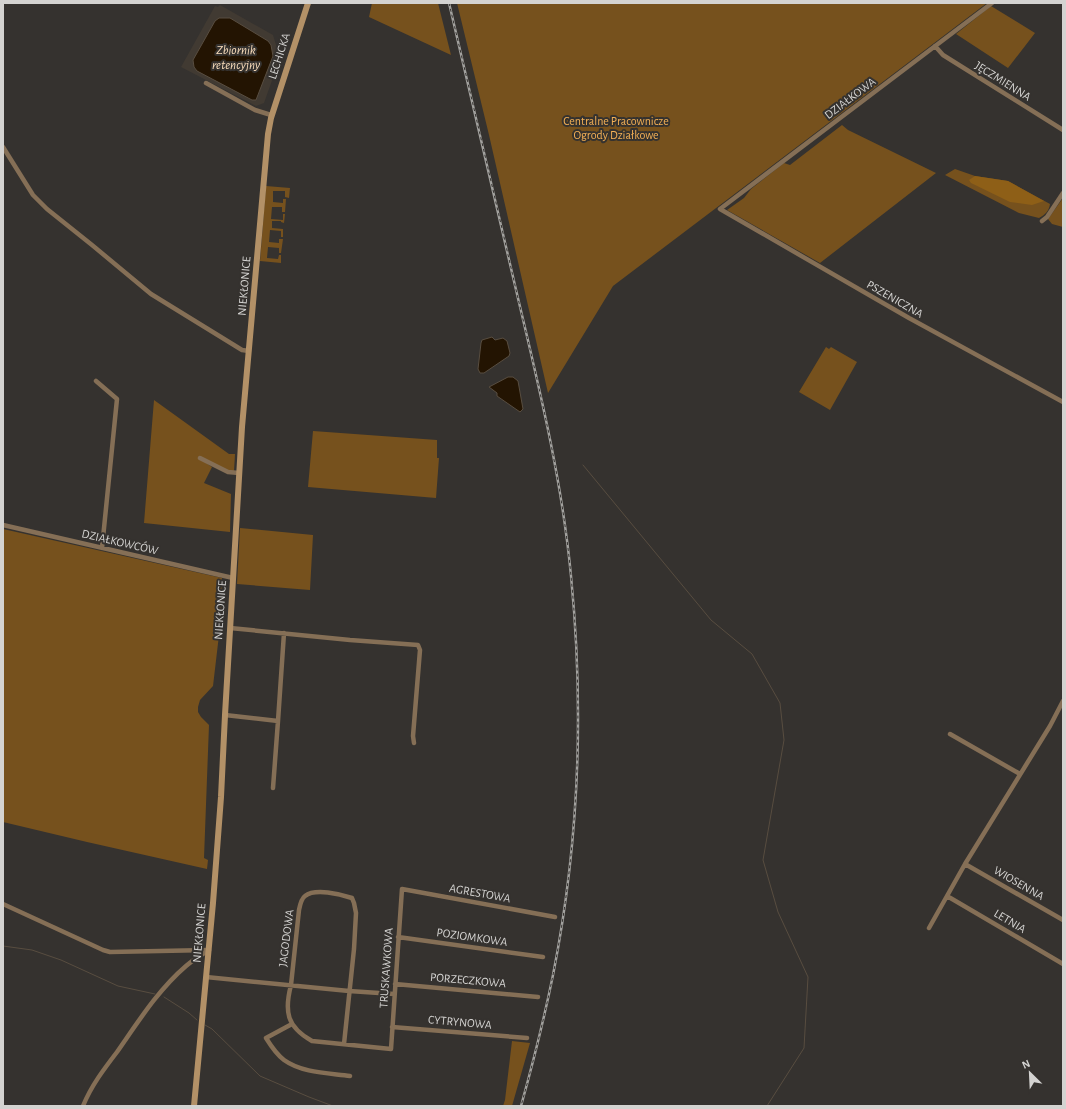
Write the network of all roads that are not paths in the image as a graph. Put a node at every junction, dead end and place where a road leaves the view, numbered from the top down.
1 (308, 3) edge
2 (992, 3) edge
3 (935, 46) junction
4 (206, 83) dead end
5 (271, 115) junction
6 (1063, 130) edge
7 (3, 146) edge
8 (1063, 193) edge
9 (720, 209) joint
10 (1042, 221) dead end
11 (249, 351) junction
12 (96, 381) dead end
13 (1063, 402) edge
14 (200, 458) dead end
15 (239, 473) junction
16 (3, 524) edge
17 (102, 548) junction
18 (233, 578) junction
19 (230, 628) junction
20 (284, 633) junction
21 (1063, 701) edge
22 (225, 715) junction
23 (278, 721) junction
24 (950, 734) dead end
25 (414, 743) dead end
26 (1020, 774) junction
27 (273, 788) dead end
28 (965, 864) junction
29 (402, 888) joint
30 (947, 896) junction
31 (3, 904) edge
32 (555, 916) dead end
33 (1063, 920) edge
34 (929, 928) dead end
35 (398, 936) junction
36 (209, 950) junction
37 (544, 957) dead end
38 (1063, 964) edge
39 (206, 977) junction
40 (395, 984) junction
41 (291, 985) junction
42 (349, 991) junction
43 (394, 994) junction
44 (538, 997) dead end
45 (292, 1024) junction
46 (392, 1027) junction
47 (526, 1038) dead end
48 (344, 1044) junction
49 (350, 1076) dead end
50 (83, 1106) edge
51 (194, 1106) edge

1 - 5 street, LECHICKA
2 - 3 street, DZIAŁKOWA
3 - 6 street, JĘCZMIENNA
3 - 9 street, DZIAŁKOWA
4 - 5 street
5 - 11 street, NIEKŁONICE
7 - 11 street
8 - 10 street
9 - 13 street, PSZENICZNA
11 - 15 street, NIEKŁONICE
12 - 17 street
14 - 15 street
15 - 18 street, NIEKŁONICE
16 - 17 street, DZIAŁKOWCÓW
17 - 18 street, DZIAŁKOWCÓW
18 - 19 street, NIEKŁONICE
19 - 20 street
19 - 22 street, NIEKŁONICE
20 - 23 street
20 - 25 street
21 - 26 street
22 - 23 street
22 - 36 street, NIEKŁONICE
23 - 27 street
24 - 26 street
26 - 28 street
28 - 30 street
28 - 33 street, WIOSENNA
29 - 32 street, AGRESTOWA
29 - 35 street, TRUSKAWKOWA
30 - 34 street
30 - 38 street, LETNIA
31 - 36 street
35 - 37 street, POZIOMKOWA
35 - 40 street, TRUSKAWKOWA
36 - 39 street, NIEKŁONICE
36 - 50 street
39 - 41 street
39 - 51 street, NIEKŁONICE
40 - 43 street, TRUSKAWKOWA
40 - 44 street, PORZECZKOWA
41 - 42 street
41 - 42 street, JAGODOWA
41 - 45 street, JAGODOWA
42 - 43 street
42 - 48 street, JAGODOWA
43 - 46 street, TRUSKAWKOWA
45 - 48 street
45 - 49 street
46 - 47 street, CYTRYNOWA
46 - 48 street, TRUSKAWKOWA

